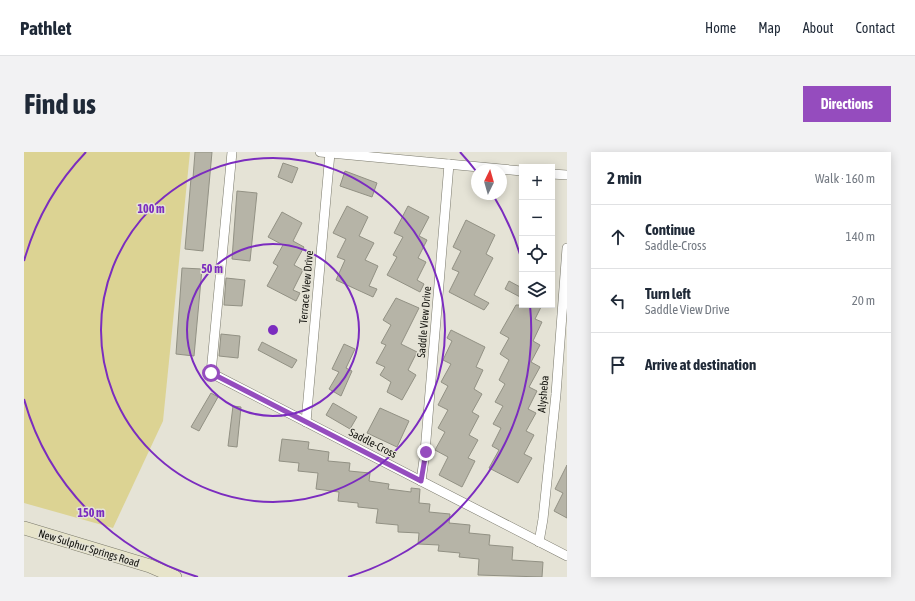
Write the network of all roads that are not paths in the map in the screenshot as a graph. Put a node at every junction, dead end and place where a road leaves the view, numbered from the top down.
1 (232, 152) edge
2 (320, 152) edge
3 (330, 153) edge
4 (449, 164) junction
5 (519, 171) edge
6 (555, 174) edge
7 (567, 175) edge
8 (567, 248) edge
9 (306, 422) junction
10 (421, 481) junction
11 (24, 528) edge
12 (539, 542) junction
13 (567, 556) edge
14 (175, 577) edge

1 - 9 street, Saddle-Cross
2 - 3 street
3 - 4 street
3 - 9 street, Terrace View Drive
4 - 5 street
4 - 10 street, Saddle View Drive
6 - 7 street
8 - 12 street, Alysheba
9 - 10 street, Saddle-Cross
10 - 12 street, Saddle-Cross
11 - 14 street, New Sulphur Springs Road
12 - 13 street, Saddle-Cross

